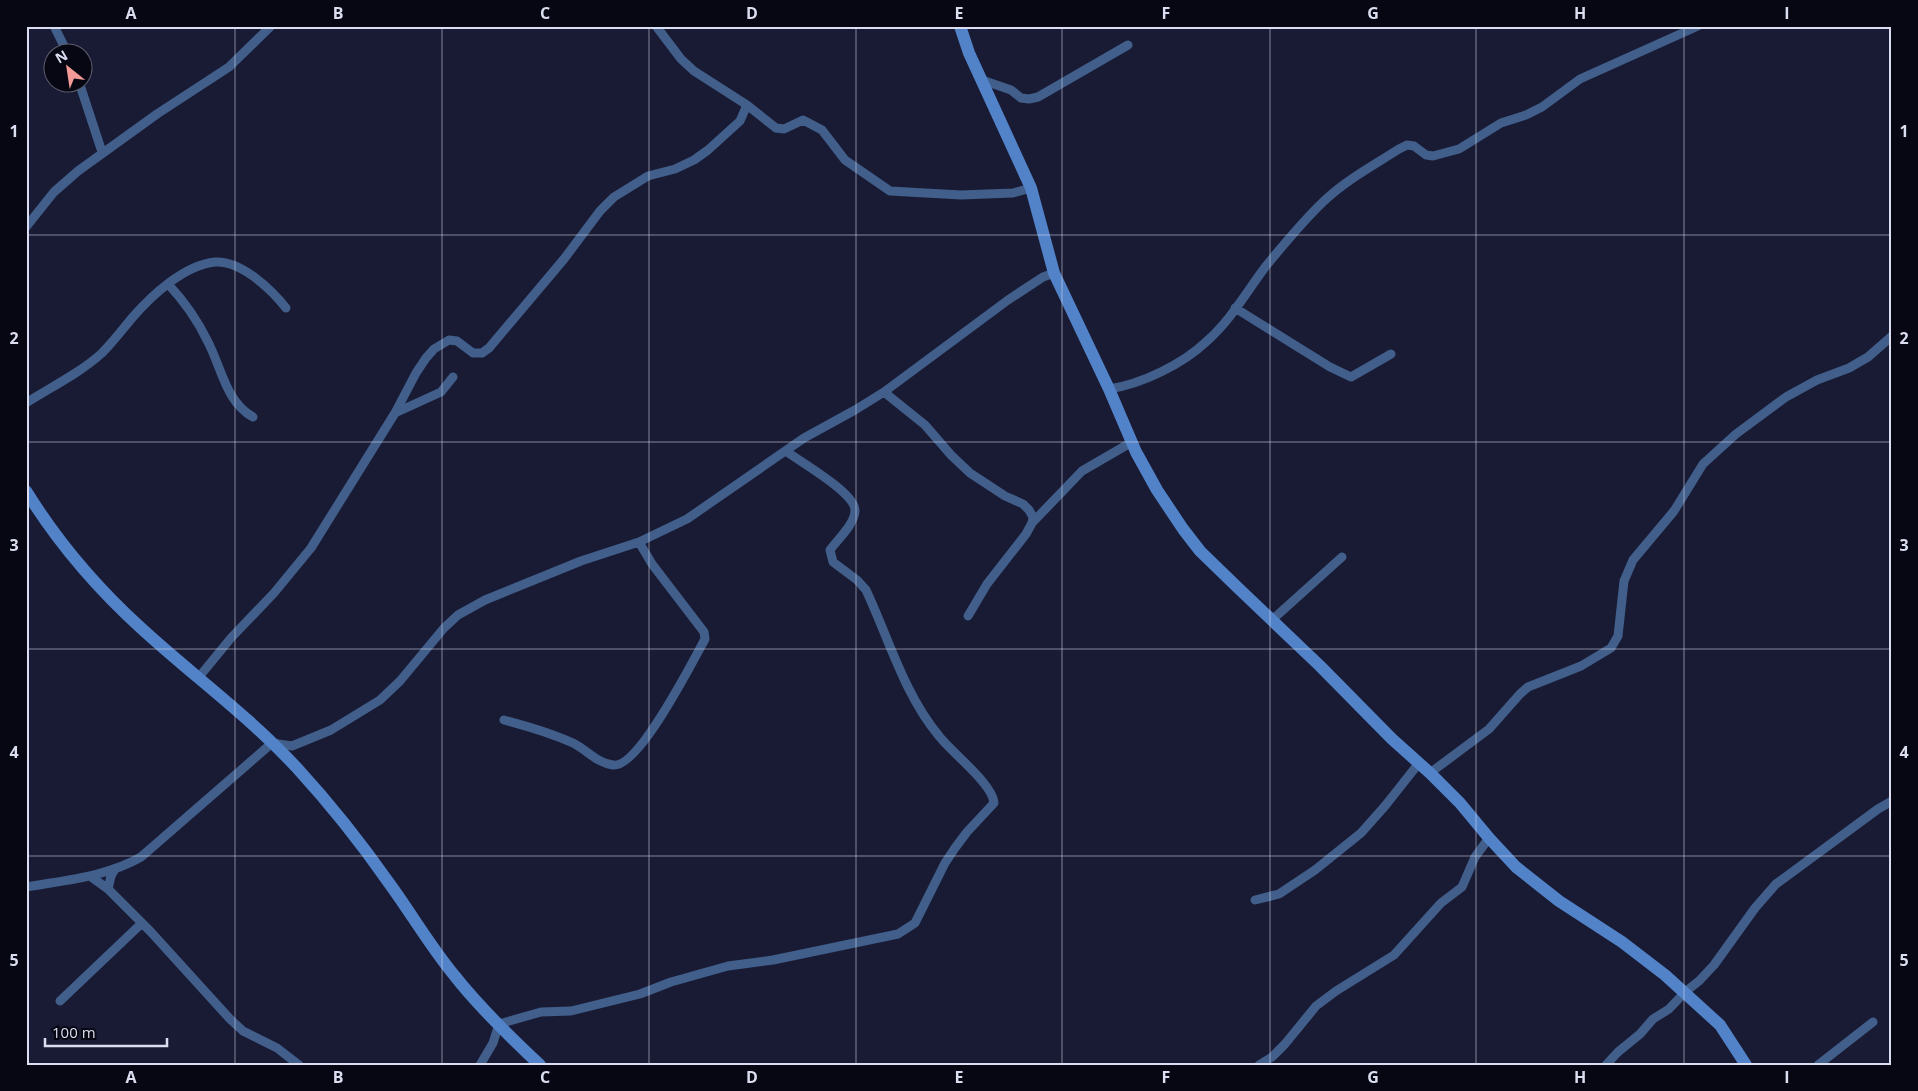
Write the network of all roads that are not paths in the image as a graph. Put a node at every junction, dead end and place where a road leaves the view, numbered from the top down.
1 (54, 26) edge
2 (271, 26) edge
3 (656, 26) edge
4 (960, 26) edge
5 (1698, 26) edge
6 (62, 42) edge
7 (1128, 45) dead end
8 (982, 80) junction
9 (82, 92) edge
10 (747, 105) junction
11 (102, 152) junction
12 (1031, 188) junction
13 (26, 226) edge
14 (1054, 273) junction
15 (168, 284) junction
16 (286, 308) dead end
17 (1235, 308) junction
18 (1892, 336) edge
19 (1390, 354) dead end
20 (453, 377) dead end
21 (1109, 389) junction
22 (884, 392) junction
23 (26, 403) edge
24 (395, 413) junction
25 (253, 417) dead end
26 (1132, 442) junction
27 (786, 451) junction
28 (26, 491) edge
29 (1032, 523) junction
30 (639, 542) junction
31 (1342, 557) dead end
32 (968, 616) dead end
33 (1272, 620) junction
34 (199, 678) junction
35 (504, 720) dead end
36 (272, 743) junction
37 (1419, 764) junction
38 (1430, 773) junction
39 (1892, 801) edge
40 (1489, 838) junction
41 (114, 870) junction
42 (90, 876) junction
43 (26, 887) edge
44 (108, 889) junction
45 (1256, 900) dead end
46 (142, 923) junction
47 (1685, 992) junction
48 (60, 1001) dead end
49 (1873, 1022) dead end
50 (499, 1024) junction
51 (299, 1065) edge
52 (480, 1065) edge
53 (540, 1065) edge
54 (1259, 1065) edge
55 (1606, 1065) edge
56 (1746, 1065) edge
57 (1818, 1065) edge

1 - 6 street
2 - 11 street
3 - 10 street
4 - 8 street
5 - 17 street
7 - 8 street
8 - 12 street
9 - 11 street
10 - 12 street
10 - 24 street
11 - 13 street
12 - 14 street
14 - 21 street
14 - 22 street
15 - 16 street
15 - 23 street
15 - 25 street
17 - 19 street
17 - 21 street
18 - 38 street
20 - 24 street
21 - 26 street
22 - 27 street
22 - 29 street
24 - 34 street
26 - 29 street
26 - 33 street
27 - 30 street
27 - 50 street
28 - 34 street
29 - 32 street
30 - 35 street
30 - 36 street
31 - 33 street
33 - 37 street
34 - 36 street
36 - 41 street
36 - 50 street
37 - 38 street
37 - 45 street
38 - 40 street
39 - 47 street
40 - 47 street
40 - 54 street
41 - 42 street
41 - 44 street
42 - 43 street
42 - 44 street
44 - 46 street
46 - 48 street
46 - 51 street
47 - 55 street
47 - 56 street
49 - 57 street
50 - 52 street
50 - 53 street

